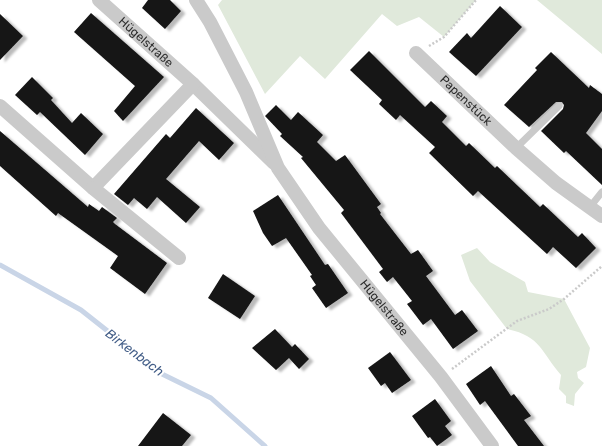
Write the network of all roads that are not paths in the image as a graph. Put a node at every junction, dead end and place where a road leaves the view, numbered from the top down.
1 (99, 0) edge
2 (196, 0) edge
3 (416, 53) road end
4 (192, 84) junction
5 (0, 106) edge
6 (559, 106) dead end
7 (516, 148) junction
8 (278, 168) junction
9 (93, 188) junction
10 (602, 192) edge
11 (590, 207) junction
12 (602, 216) edge
13 (179, 258) dead end
14 (492, 446) edge

1 - 4 street, Hügelstraße
2 - 8 street, Hügelstraße
3 - 7 street, Papenstück
4 - 8 street, Hügelstraße
4 - 9 street
5 - 9 street
6 - 7 lane
7 - 11 street, Papenstück
8 - 14 street, Hügelstraße
9 - 13 street
10 - 11 lane
11 - 12 street, Papenstück

